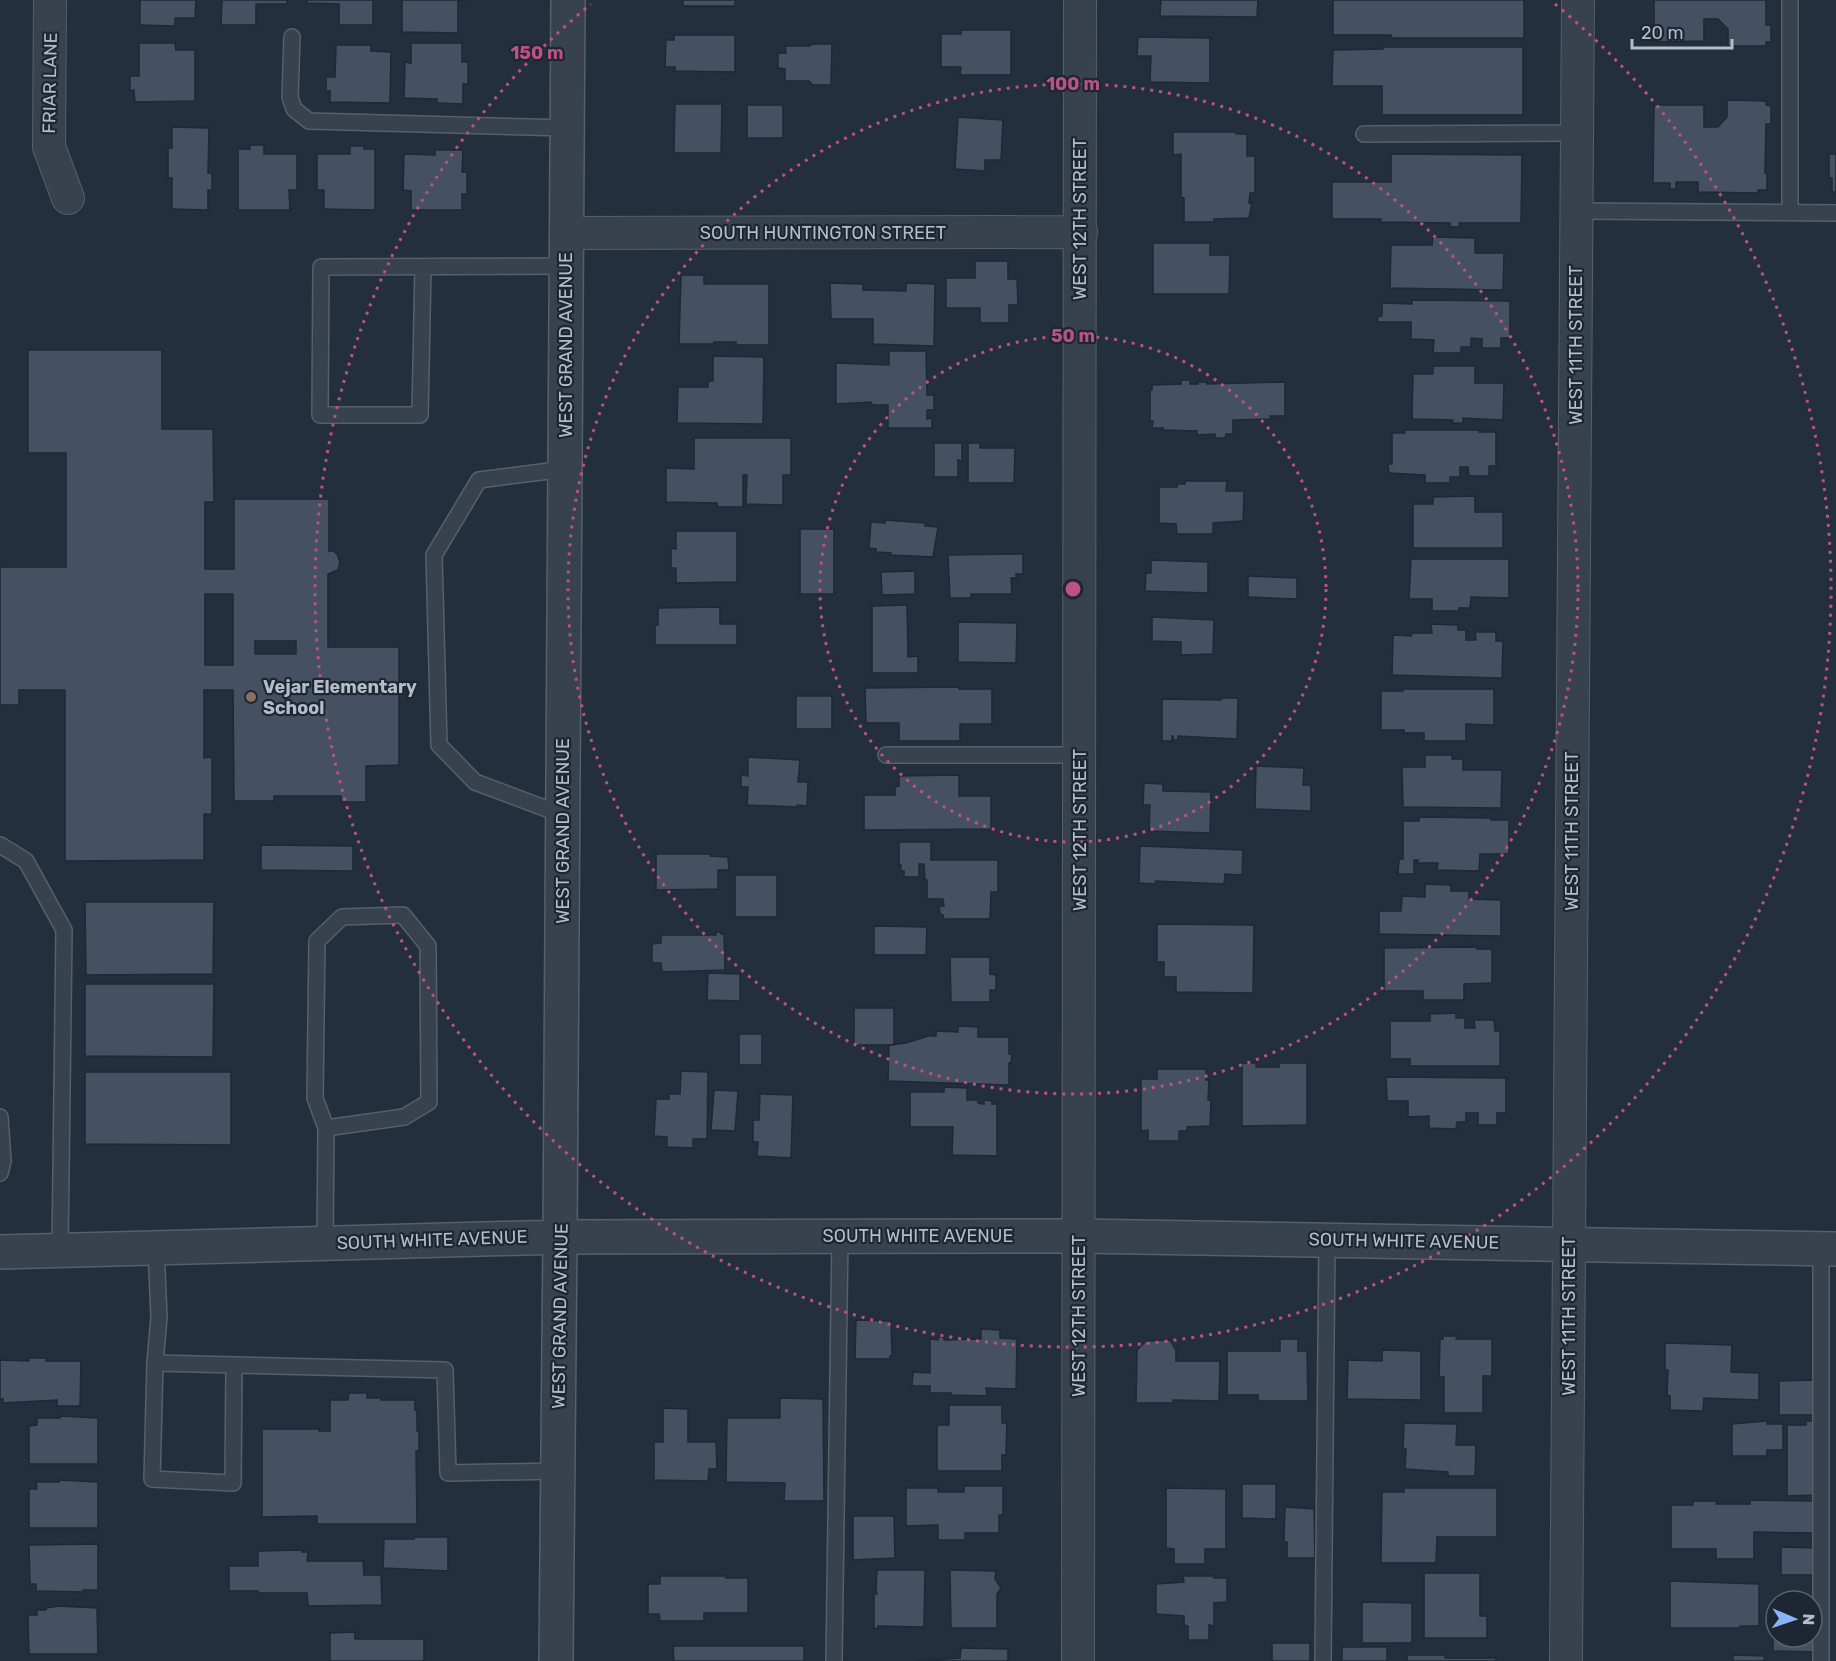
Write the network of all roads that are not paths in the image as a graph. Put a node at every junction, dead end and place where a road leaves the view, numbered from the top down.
1 (50, 0) edge
2 (568, 0) edge
3 (1080, 0) edge
4 (1578, 0) edge
5 (1790, 0) edge
6 (292, 37) dead end
7 (567, 128) junction
8 (1578, 133) junction
9 (1364, 134) dead end
10 (68, 198) dead end
11 (1576, 211) junction
12 (1790, 213) junction
13 (1836, 213) edge
14 (1081, 232) junction
15 (566, 233) junction
16 (566, 266) junction
17 (423, 267) junction
18 (565, 469) junction
19 (1080, 754) junction
20 (886, 755) dead end
21 (563, 815) junction
22 (0, 845) edge
23 (0, 1117) edge
24 (326, 1128) junction
25 (0, 1173) edge
26 (840, 1236) junction
27 (1079, 1236) junction
28 (560, 1237) junction
29 (1327, 1240) junction
30 (325, 1243) junction
31 (1570, 1243) junction
32 (156, 1248) junction
33 (1829, 1249) edge
34 (60, 1251) junction
35 (0, 1252) edge
36 (155, 1363) junction
37 (234, 1366) junction
38 (558, 1471) junction
39 (556, 1661) edge
40 (834, 1661) edge
41 (1078, 1661) edge
42 (1323, 1661) edge
43 (1566, 1661) edge
44 (1821, 1661) edge

1 - 10 street, FRIAR LANE
2 - 7 street, WEST GRAND AVENUE
3 - 14 street, WEST 12TH STREET
4 - 8 street, WEST 11TH STREET
5 - 12 lane
6 - 7 lane
7 - 15 street, WEST GRAND AVENUE
8 - 9 lane
8 - 11 street, WEST 11TH STREET
11 - 12 lane
11 - 31 street, WEST 11TH STREET
12 - 13 lane
14 - 15 street, SOUTH HUNTINGTON STREET
14 - 19 street, WEST 12TH STREET
15 - 16 street, WEST GRAND AVENUE
16 - 17 lane
16 - 18 street, WEST GRAND AVENUE
17 - 17 lane
18 - 21 street, WEST GRAND AVENUE
18 - 21 lane
19 - 20 lane
19 - 27 street, WEST 12TH STREET
21 - 28 street, WEST GRAND AVENUE
22 - 34 lane
23 - 25 lane
24 - 24 lane
24 - 30 lane
26 - 27 street, SOUTH WHITE AVENUE
26 - 28 street, SOUTH WHITE AVENUE
26 - 40 lane
27 - 29 street, SOUTH WHITE AVENUE
27 - 41 street, WEST 12TH STREET
28 - 30 street, SOUTH WHITE AVENUE
28 - 38 street, WEST GRAND AVENUE
29 - 31 street, SOUTH WHITE AVENUE
29 - 42 lane
30 - 32 street, SOUTH WHITE AVENUE
31 - 33 street, SOUTH WHITE AVENUE
31 - 43 street, WEST 11TH STREET
32 - 34 street, SOUTH WHITE AVENUE
32 - 36 lane
33 - 44 lane
34 - 35 street, SOUTH WHITE AVENUE
36 - 37 lane
36 - 37 lane
37 - 38 lane
38 - 39 street, WEST GRAND AVENUE

